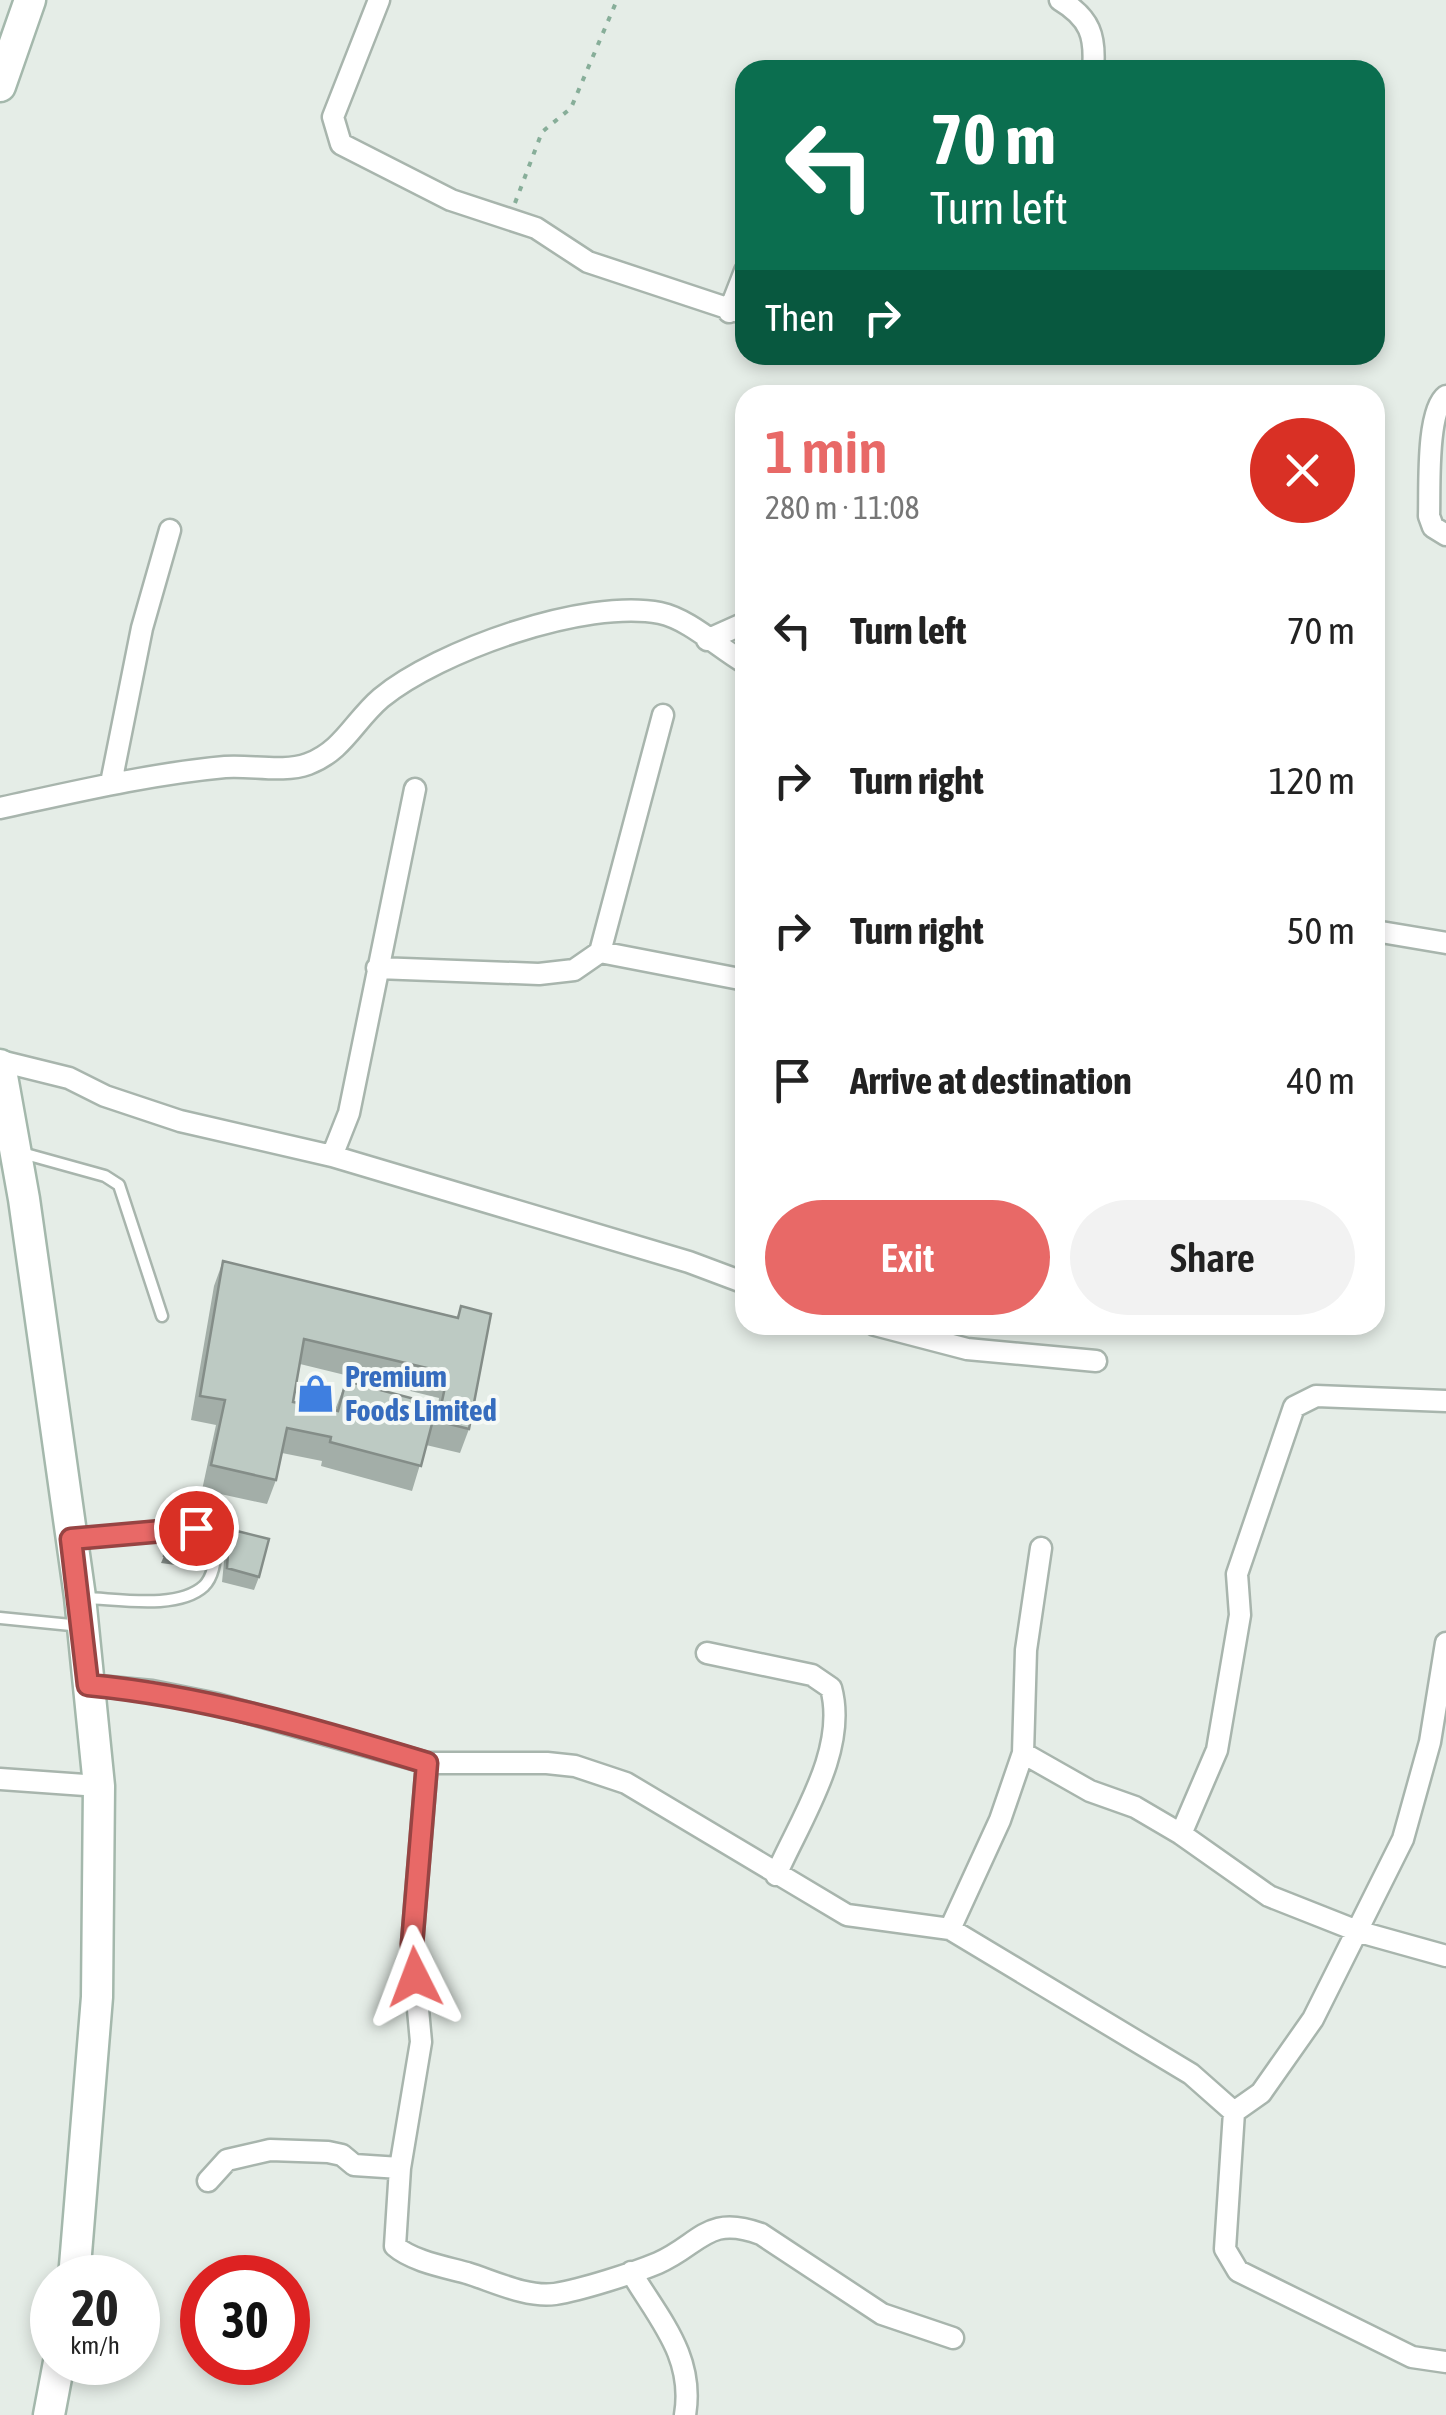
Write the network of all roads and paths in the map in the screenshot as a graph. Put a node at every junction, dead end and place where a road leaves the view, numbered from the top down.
1 (30, 0) edge
2 (378, 0) edge
3 (617, 0) edge
4 (1060, 0) edge
5 (1094, 60) edge
6 (0, 86) edge
7 (509, 217) junction
8 (735, 312) edge
9 (1446, 396) edge
10 (170, 530) dead end
11 (1446, 535) edge
12 (735, 627) edge
13 (707, 640) junction
14 (735, 657) edge
15 (663, 714) dead end
16 (111, 783) junction
17 (415, 789) dead end
18 (0, 808) edge
19 (1385, 933) edge
20 (1446, 943) edge
21 (600, 952) junction
22 (376, 968) junction
23 (735, 978) edge
24 (0, 1063) edge
25 (332, 1156) junction
26 (12, 1177) edge
27 (735, 1280) edge
28 (162, 1316) dead end
29 (914, 1335) edge
30 (1096, 1362) dead end
31 (1446, 1401) edge
32 (71, 1539) junction
33 (1041, 1548) dead end
34 (81, 1612) junction
35 (0, 1618) edge
36 (1446, 1643) edge
37 (707, 1653) dead end
38 (88, 1685) junction
39 (1438, 1744) edge
40 (1023, 1753) junction
41 (427, 1763) junction
42 (0, 1779) edge
43 (99, 1786) junction
44 (1180, 1834) junction
45 (776, 1875) junction
46 (950, 1929) junction
47 (1360, 1932) junction
48 (1446, 1956) edge
49 (1234, 2112) junction
50 (400, 2168) junction
51 (208, 2181) dead end
52 (76, 2255) edge
53 (631, 2272) junction
54 (953, 2338) dead end
55 (1446, 2362) edge
56 (56, 2385) edge
57 (50, 2415) edge
58 (685, 2415) edge

1 - 6 main road
2 - 7 street
3 - 7 path
4 - 5 street
7 - 8 street
9 - 11 street
10 - 16 street
12 - 13 street
13 - 14 street
13 - 16 street
15 - 21 street
16 - 18 street
17 - 22 street
19 - 20 street
21 - 22 street
21 - 23 street
22 - 25 street
24 - 25 street
24 - 26 main road
25 - 27 street
26 - 28 lane
26 - 32 main road
29 - 30 street
31 - 44 street
32 - 34 main road
32 - 34 lane
33 - 40 street
34 - 35 lane
34 - 38 main road
36 - 39 street
37 - 45 street
38 - 41 street
38 - 43 main road
39 - 47 street
40 - 44 street
40 - 46 street
41 - 45 street
41 - 50 street
42 - 43 street
43 - 52 main road
44 - 47 street
45 - 46 street
46 - 49 street
47 - 48 street
47 - 49 street
49 - 55 street
50 - 51 street
50 - 53 street
53 - 54 street
53 - 58 street
56 - 57 main road

